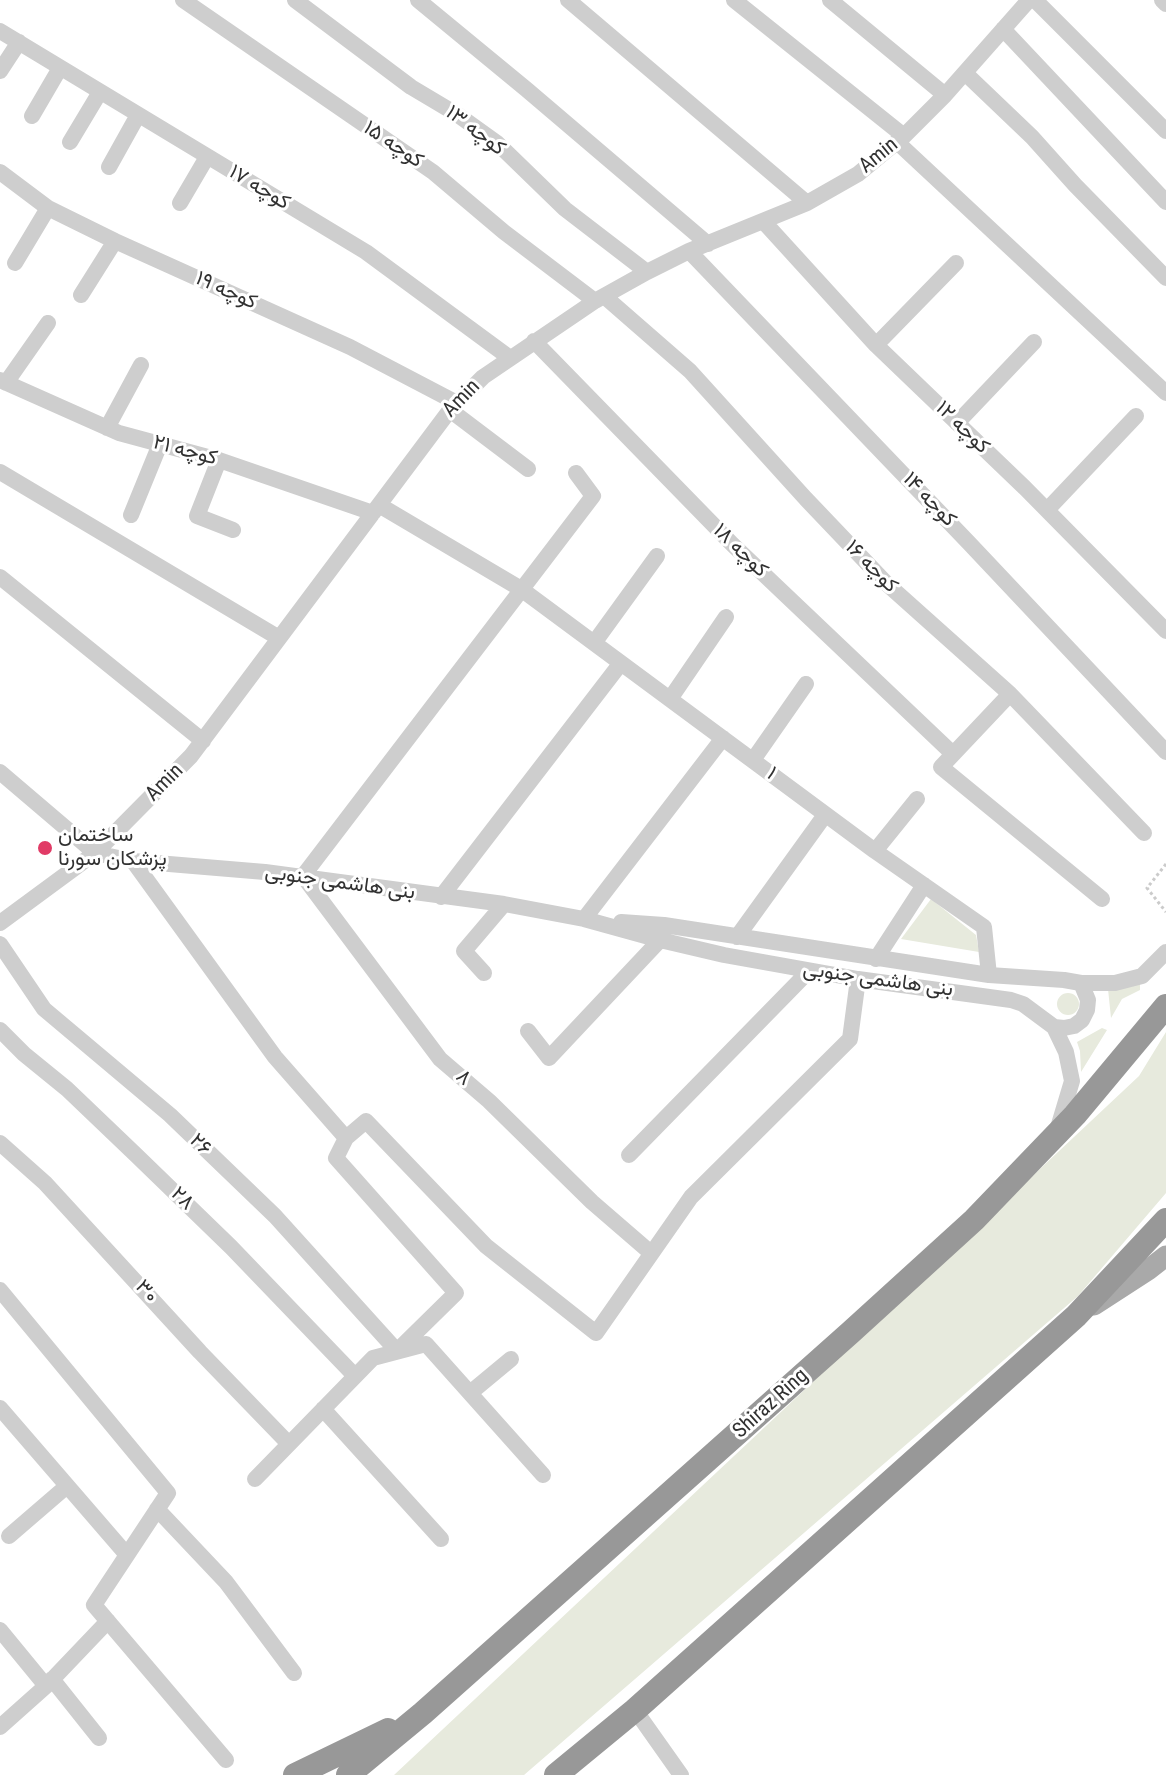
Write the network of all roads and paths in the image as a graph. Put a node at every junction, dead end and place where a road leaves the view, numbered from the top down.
1 (183, 0) edge
2 (295, 0) edge
3 (418, 0) edge
4 (568, 0) edge
5 (734, 0) edge
6 (830, 0) edge
7 (1029, 0) edge
8 (1035, 0) edge
9 (1162, 0) edge
10 (1166, 4) edge
11 (1003, 29) junction
12 (0, 31) edge
13 (19, 42) junction
14 (60, 68) junction
15 (0, 70) edge
16 (965, 73) junction
17 (100, 92) junction
18 (945, 95) junction
19 (32, 116) dead end
20 (138, 116) junction
21 (1166, 131) edge
22 (900, 139) junction
23 (70, 142) dead end
24 (207, 157) junction
25 (109, 166) dead end
26 (0, 172) edge
27 (1166, 202) edge
28 (807, 203) junction
29 (180, 204) dead end
30 (48, 208) junction
31 (763, 221) junction
32 (114, 241) junction
33 (708, 244) junction
34 (689, 252) junction
35 (15, 263) dead end
36 (956, 263) dead end
37 (647, 272) junction
38 (1166, 278) edge
39 (81, 295) dead end
40 (599, 298) junction
41 (48, 323) dead end
42 (534, 341) junction
43 (1034, 342) dead end
44 (876, 345) junction
45 (510, 358) junction
46 (141, 365) dead end
47 (3, 381) edge
48 (1166, 393) edge
49 (453, 406) junction
50 (1136, 416) dead end
51 (957, 423) junction
52 (107, 428) junction
53 (160, 444) junction
54 (219, 460) junction
55 (528, 469) dead end
56 (0, 472) edge
57 (576, 472) dead end
58 (376, 509) junction
59 (1047, 510) junction
60 (131, 515) dead end
61 (233, 530) dead end
62 (657, 556) dead end
63 (0, 577) edge
64 (521, 589) junction
65 (726, 617) dead end
66 (1166, 631) edge
67 (279, 638) junction
68 (594, 642) junction
69 (621, 663) junction
70 (806, 684) dead end
71 (1010, 694) junction
72 (670, 699) junction
73 (723, 738) junction
74 (203, 741) junction
75 (1166, 752) edge
76 (953, 754) junction
77 (753, 760) junction
78 (0, 772) edge
79 (917, 799) dead end
80 (825, 814) junction
81 (1144, 833) dead end
82 (874, 851) junction
83 (95, 853) junction
84 (133, 861) junction
85 (1166, 864) edge
86 (303, 876) junction
87 (924, 885) junction
88 (441, 897) junction
89 (1102, 899) dead end
90 (504, 904) junction
91 (1166, 912) edge
92 (584, 919) junction
93 (0, 923) edge
94 (737, 937) junction
95 (660, 940) junction
96 (0, 944) edge
97 (1166, 952) edge
98 (876, 959) junction
99 (809, 971) junction
100 (484, 973) dead end
101 (989, 975) junction
102 (858, 979) junction
103 (1081, 983) junction
104 (1166, 1006) edge
105 (1054, 1027) junction
106 (0, 1030) edge
107 (528, 1031) dead end
108 (1056, 1136) junction
109 (346, 1138) junction
110 (0, 1143) edge
111 (629, 1155) dead end
112 (1166, 1220) edge
113 (651, 1253) junction
114 (1166, 1256) edge
115 (0, 1290) edge
116 (1076, 1316) junction
117 (397, 1351) junction
118 (511, 1359) dead end
119 (355, 1376) junction
120 (470, 1394) junction
121 (323, 1409) junction
122 (3, 1419) edge
123 (289, 1444) junction
124 (543, 1475) dead end
125 (255, 1479) dead end
126 (68, 1486) junction
127 (157, 1509) junction
128 (9, 1536) dead end
129 (441, 1539) dead end
130 (127, 1555) junction
131 (108, 1621) junction
132 (0, 1630) edge
133 (294, 1673) dead end
134 (49, 1683) junction
135 (635, 1710) junction
136 (423, 1713) junction
137 (0, 1727) edge
138 (99, 1738) dead end
139 (226, 1760) dead end
140 (295, 1775) edge
141 (348, 1775) edge
142 (556, 1775) edge
143 (681, 1775) edge

1 - 40 street, کوچه ۱۵
2 - 37 street, کوچه ۱۳
3 - 33 street
4 - 28 street
5 - 22 street
6 - 18 street
7 - 11 street, Amin
8 - 21 street
9 - 10 street
11 - 16 street, Amin
11 - 27 street
12 - 13 street, کوچه ۱۷
13 - 14 street, کوچه ۱۷
13 - 15 street
14 - 17 street, کوچه ۱۷
14 - 19 street
16 - 18 street, Amin
16 - 38 street
17 - 20 street, کوچه ۱۷
17 - 23 street
18 - 22 street, Amin
20 - 24 street, کوچه ۱۷
20 - 25 street
22 - 28 street, Amin
22 - 48 street
24 - 29 street
24 - 45 street, کوچه ۱۷
26 - 30 street, کوچه ۱۹
28 - 31 street, Amin
30 - 32 street, کوچه ۱۹
30 - 35 street
31 - 33 street, Amin
31 - 44 street, کوچه ۱۲
32 - 39 street
32 - 49 street, کوچه ۱۹
33 - 34 street, Amin
34 - 37 street, Amin
34 - 75 street, کوچه ۱۴
36 - 44 street
37 - 40 street, Amin
40 - 42 street, Amin
40 - 71 street, کوچه ۱۶
41 - 47 street
42 - 45 street, Amin
42 - 76 street, کوچه ۱۸
43 - 51 street
44 - 51 street, کوچه ۱۲
45 - 49 street, Amin
46 - 52 street
47 - 52 street, کوچه ۲۱
49 - 55 street, کوچه ۱۹
49 - 58 street, Amin
50 - 59 street
51 - 59 street, کوچه ۱۲
52 - 53 street, کوچه ۲۱
53 - 54 street, کوچه ۲۱
53 - 60 street
54 - 58 street, کوچه ۲۱
54 - 61 street
56 - 67 street
57 - 64 street
58 - 64 street, کوچه ۲۱
58 - 67 street, Amin
59 - 66 street, کوچه ۱۲
62 - 68 street
63 - 74 street
64 - 68 street, ۱
64 - 86 street
65 - 72 street
67 - 74 street, Amin
68 - 69 street, ۱
69 - 72 street, ۱
69 - 88 street
70 - 77 street
71 - 76 street
71 - 81 street, کوچه ۱۶
72 - 73 street, ۱
73 - 77 street, ۱
73 - 92 street
74 - 83 street, Amin
76 - 89 street
77 - 80 street, ۱
78 - 83 street
79 - 82 street
80 - 82 street, ۱
80 - 94 street
82 - 87 street, ۱
83 - 84 street, بنی هاشمی جنوبی
83 - 93 street, Amin
84 - 86 street, بنی هاشمی جنوبی
84 - 109 street
85 - 91 path
86 - 88 street, بنی هاشمی جنوبی
86 - 113 street, ۸
87 - 98 street
87 - 101 street, ۱
88 - 90 street, بنی هاشمی جنوبی
90 - 92 street, بنی هاشمی جنوبی
90 - 100 street
92 - 94 street, بنی هاشمی جنوبی
92 - 95 street, بنی هاشمی جنوبی
94 - 98 street, بنی هاشمی جنوبی
95 - 99 street, بنی هاشمی جنوبی
95 - 107 street
96 - 117 street, ۲۶
97 - 103 street, بنی هاشمی جنوبی
98 - 101 street, بنی هاشمی جنوبی
99 - 102 street, بنی هاشمی جنوبی
99 - 111 street
101 - 103 street, بنی هاشمی جنوبی
102 - 105 street, بنی هاشمی جنوبی
102 - 113 street
103 - 105 street
104 - 108 highway, Shiraz Ring
105 - 108 street, بنی هاشمی جنوبی
106 - 119 street, ۲۸
108 - 136 highway, Shiraz Ring
109 - 113 street
109 - 117 street
110 - 123 street, ۳۰
112 - 116 highway
114 - 116 main road
115 - 127 street
116 - 135 highway
117 - 119 street
117 - 120 street
118 - 120 street
119 - 121 street
120 - 124 street
121 - 123 street
121 - 129 street
122 - 126 street
123 - 125 street
126 - 128 street
126 - 130 street
127 - 130 street
127 - 133 street
130 - 131 street
131 - 134 street
131 - 139 street
132 - 134 street
134 - 137 street
134 - 138 street
135 - 142 highway
135 - 143 street
136 - 140 highway
136 - 141 highway, Shiraz Ring

